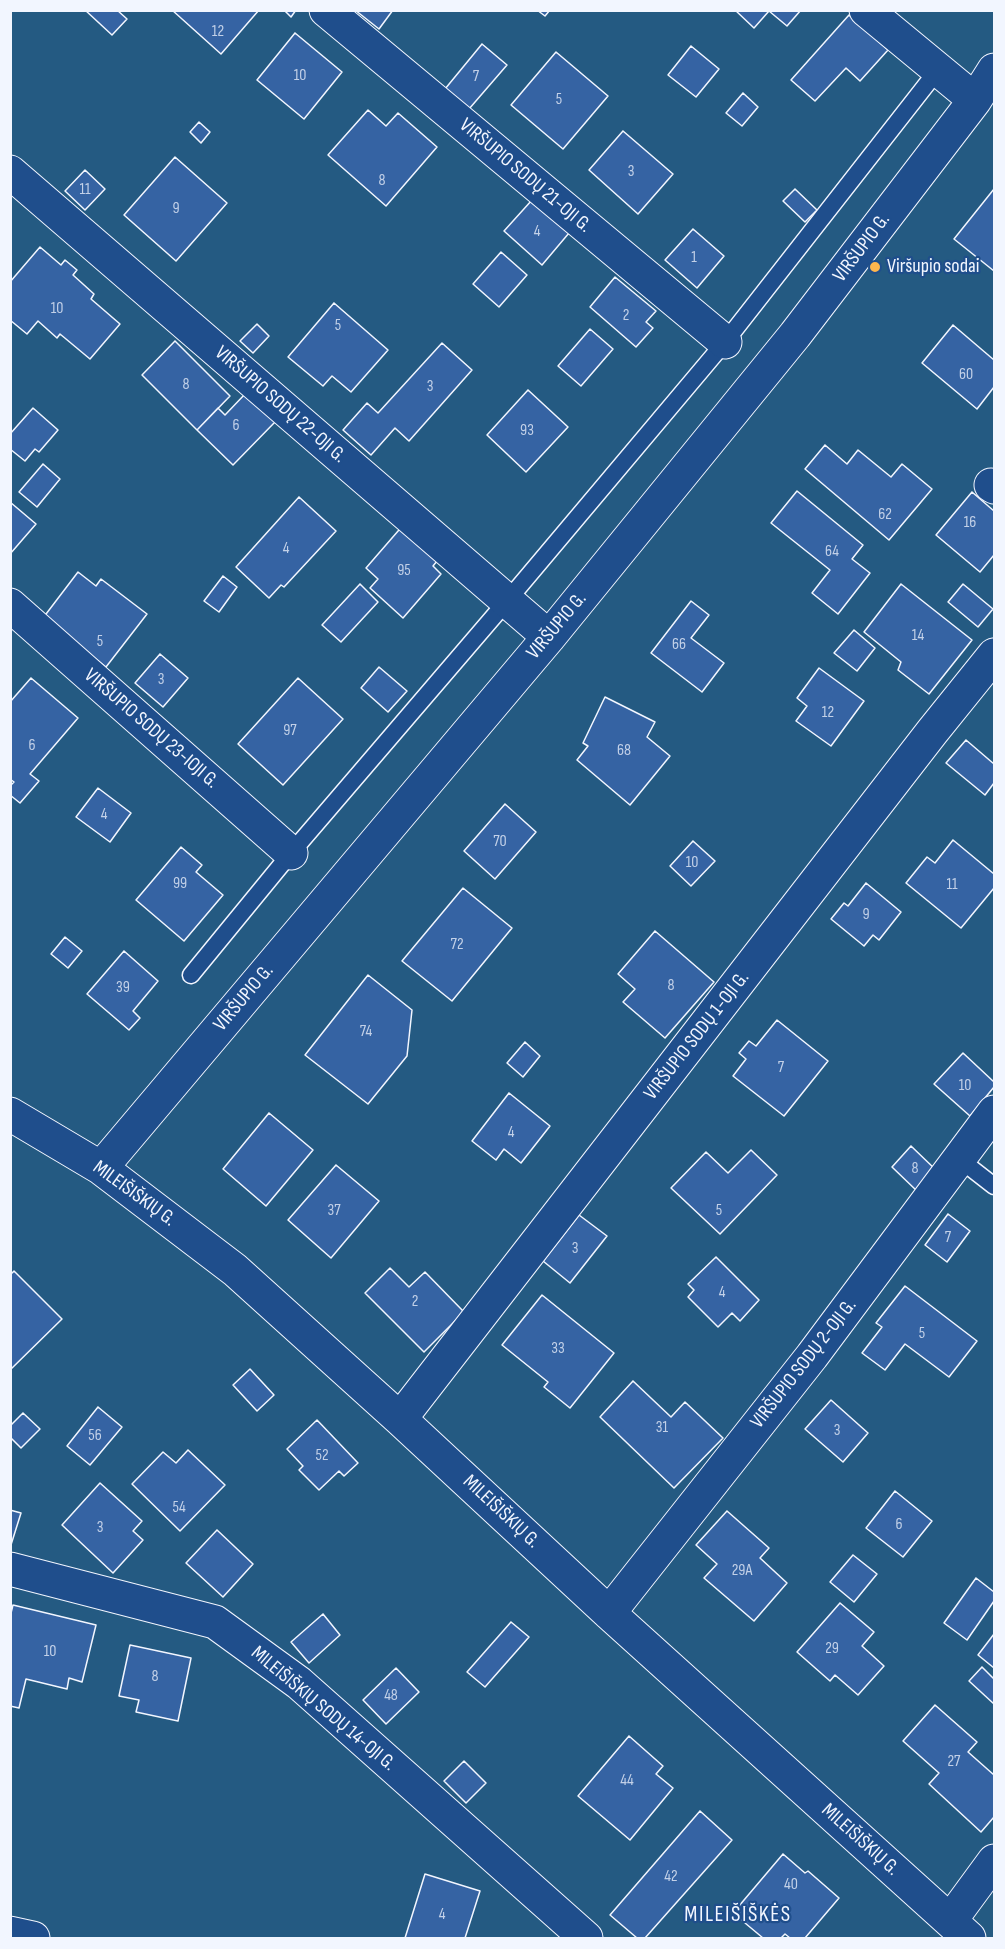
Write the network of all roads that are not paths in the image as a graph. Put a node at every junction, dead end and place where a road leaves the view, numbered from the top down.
1 (326, 10) edge
2 (866, 10) edge
3 (994, 70) edge
4 (937, 71) junction
5 (975, 100) junction
6 (10, 172) edge
7 (724, 342) junction
8 (507, 601) junction
9 (10, 605) edge
10 (549, 637) junction
11 (994, 655) edge
12 (291, 853) junction
13 (191, 975) dead end
14 (994, 1112) edge
15 (10, 1114) edge
16 (958, 1158) junction
17 (101, 1168) junction
18 (994, 1186) edge
19 (400, 1419) junction
20 (10, 1569) edge
21 (609, 1613) junction
22 (994, 1861) edge
23 (959, 1930) edge
24 (10, 1933) edge
25 (33, 1938) edge
26 (586, 1938) edge

1 - 7 street, VIRŠUPIO SODŲ 21-OJI G.
2 - 4 street
3 - 5 street, VIRŠUPIO G.
4 - 5 street
4 - 7 lane
5 - 10 street, VIRŠUPIO G.
6 - 8 street, VIRŠUPIO SODŲ 22-OJI G.
7 - 8 lane
8 - 10 street, VIRŠUPIO SODŲ 22-OJI G.
8 - 12 lane
9 - 12 street, VIRŠUPIO SODŲ 23-IOJI G.
10 - 17 street, VIRŠUPIO G.
11 - 19 street, VIRŠUPIO SODŲ 1-OJI G.
12 - 13 lane
14 - 16 street, VIRŠUPIO SODŲ 2-OJI G.
15 - 17 street, MILEIŠIŠKIŲ G.
16 - 18 lane
16 - 21 street, VIRŠUPIO SODŲ 2-OJI G.
17 - 19 street, MILEIŠIŠKIŲ G.
19 - 21 street, MILEIŠIŠKIŲ G.
20 - 26 street, MILEIŠIŠKIŲ SODŲ 14-OJI G.
21 - 23 street, MILEIŠIŠKIŲ G.
22 - 23 street
24 - 25 street

